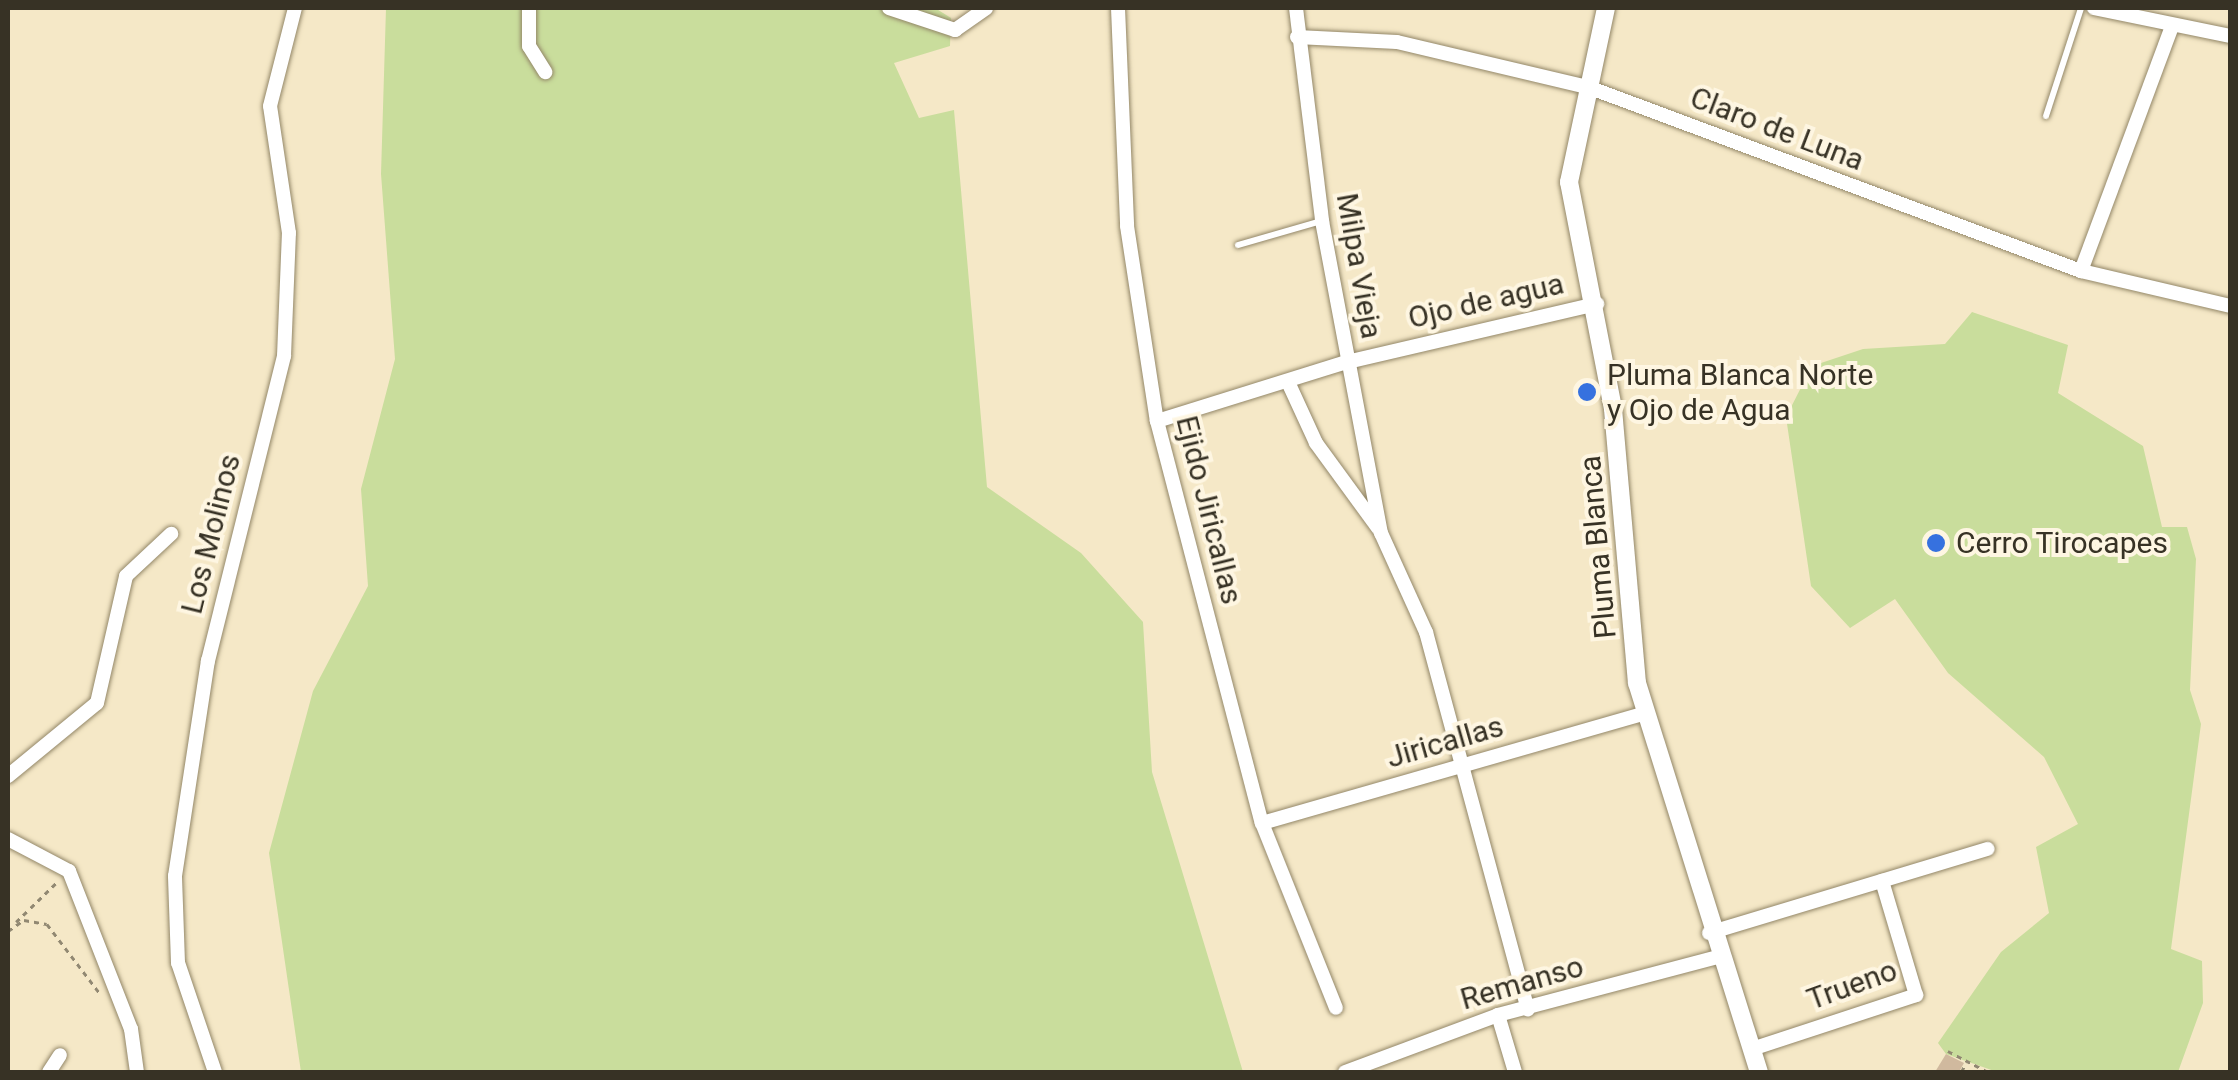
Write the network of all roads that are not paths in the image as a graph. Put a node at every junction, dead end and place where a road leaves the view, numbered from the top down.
1 (294, 8) edge
2 (529, 8) edge
3 (890, 8) edge
4 (986, 8) edge
5 (1118, 8) edge
6 (1296, 8) edge
7 (1606, 8) edge
8 (2081, 8) edge
9 (2094, 8) edge
10 (2172, 26) junction
11 (2230, 36) edge
12 (1297, 37) junction
13 (544, 72) dead end
14 (1588, 87) junction
15 (2046, 116) dead end
16 (1322, 221) junction
17 (1238, 245) dead end
18 (2081, 271) junction
19 (1597, 304) junction
20 (2230, 304) edge
21 (1347, 362) junction
22 (1288, 382) junction
23 (1157, 422) junction
24 (1381, 533) junction
25 (171, 534) dead end
26 (1643, 714) junction
27 (1466, 765) junction
28 (8, 776) edge
29 (1262, 822) junction
30 (8, 839) edge
31 (1988, 849) dead end
32 (1882, 881) junction
33 (1709, 933) junction
34 (1717, 957) junction
35 (1336, 1008) dead end
36 (1528, 1009) junction
37 (1498, 1014) junction
38 (1752, 1050) junction
39 (60, 1055) dead end
40 (49, 1072) edge
41 (137, 1072) edge
42 (215, 1072) edge
43 (1346, 1072) edge
44 (1516, 1072) edge
45 (1759, 1072) edge

1 - 42 street, Los Molinos
2 - 13 street
3 - 4 street
5 - 23 street, Ejido Jiricallas
6 - 12 street, Milpa Vieja
7 - 14 street, Pluma Blanca
8 - 15 lane
9 - 10 street
10 - 11 street
10 - 18 street
12 - 14 street, Claro de Luna
12 - 16 street, Milpa Vieja
14 - 18 street, Claro de Luna
14 - 19 street, Pluma Blanca
16 - 17 lane
16 - 21 street, Milpa Vieja
18 - 20 street, Claro de Luna
19 - 21 street, Ojo de agua
19 - 26 street, Pluma Blanca
21 - 22 street, Ojo de agua
21 - 24 street, Milpa Vieja
22 - 23 street, Ojo de agua
22 - 24 street, Milpa Vieja
23 - 29 street, Ejido Jiricallas
24 - 27 street, Milpa Vieja
25 - 28 street
26 - 27 street, Jiricallas
26 - 33 street, Pluma Blanca
27 - 29 street, Jiricallas
27 - 36 street, Milpa Vieja
29 - 35 street, Ejido Jiricallas
30 - 41 street
31 - 32 street
32 - 33 street
32 - 38 street, Trueno
33 - 34 street, Pluma Blanca
34 - 36 street, Remanso
34 - 38 street, Pluma Blanca
36 - 37 street, Remanso
37 - 43 street, Remanso
37 - 44 street
38 - 45 street, Pluma Blanca
39 - 40 street

